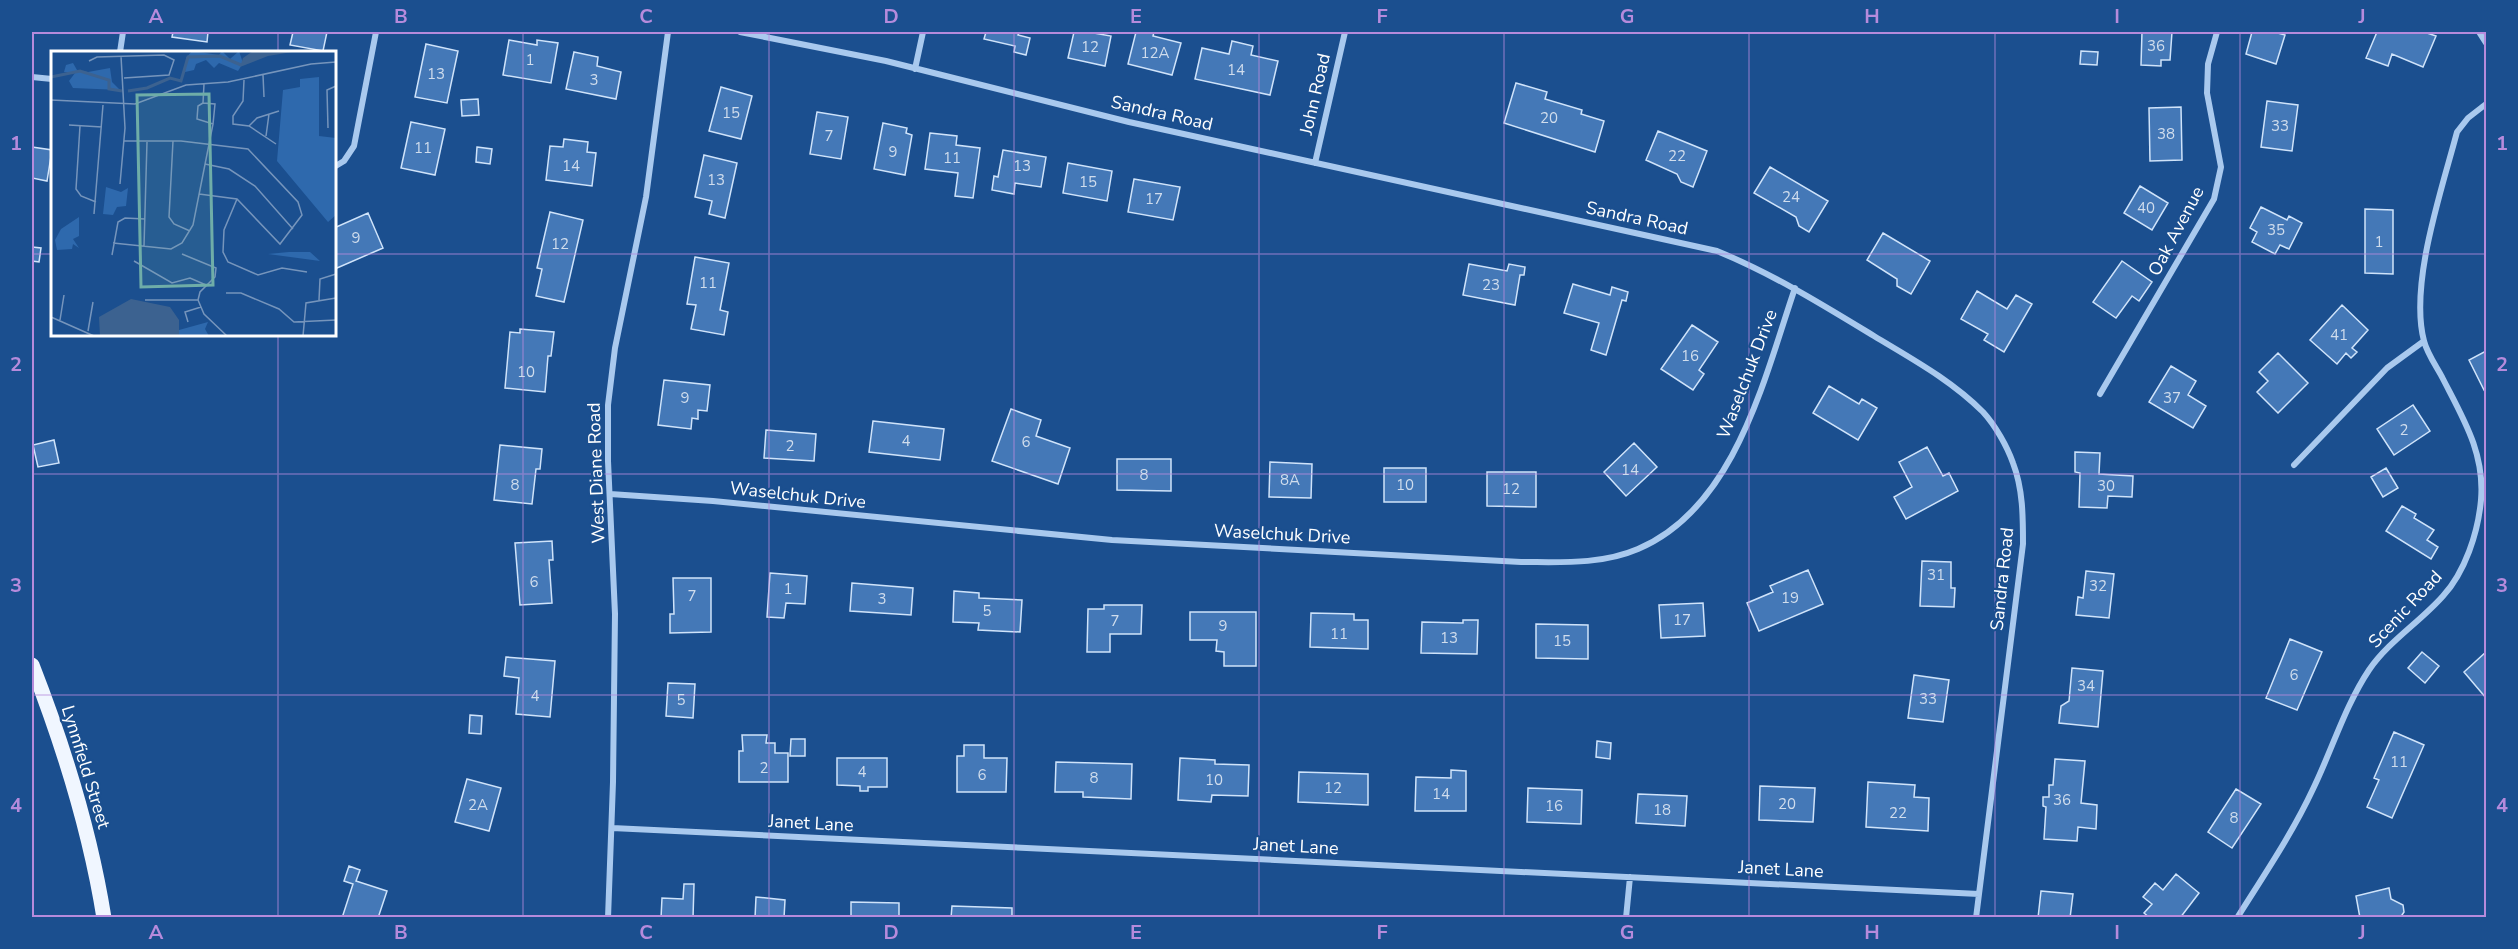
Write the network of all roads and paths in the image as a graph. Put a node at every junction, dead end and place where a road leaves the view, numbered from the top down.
1 (123, 32) edge
2 (376, 32) edge
3 (668, 32) edge
4 (740, 32) edge
5 (923, 32) edge
6 (1345, 32) edge
7 (2217, 32) edge
8 (2479, 32) edge
9 (2487, 43) edge
10 (120, 51) edge
11 (915, 69) junction
12 (32, 77) edge
13 (51, 79) edge
14 (2487, 104) edge
15 (1315, 163) junction
16 (336, 166) edge
17 (1795, 288) junction
18 (2424, 341) junction
19 (2100, 394) dead end
20 (2294, 465) dead end
21 (610, 494) junction
22 (32, 665) edge
23 (612, 828) junction
24 (1630, 877) junction
25 (1979, 894) junction
26 (105, 918) edge
27 (608, 918) edge
28 (1626, 918) edge
29 (1976, 918) edge
30 (2237, 918) edge

1 - 10 street
2 - 16 street
3 - 21 street, West Diane Road
4 - 11 street, Sandra Road
5 - 11 street
6 - 15 street, John Road
7 - 19 street, Oak Avenue
8 - 9 street
11 - 15 street, Sandra Road
12 - 13 street
14 - 18 street, Scenic Road
15 - 17 street, Sandra Road
17 - 21 street, Waselchuk Drive
17 - 25 street, Sandra Road
18 - 20 street
18 - 30 street, Scenic Road
21 - 23 street, West Diane Road
22 - 26 main road, Lynnfield Street
23 - 24 street, Janet Lane
23 - 27 street, West Diane Road
24 - 25 street, Janet Lane
24 - 28 street
25 - 29 street, Sandra Road

